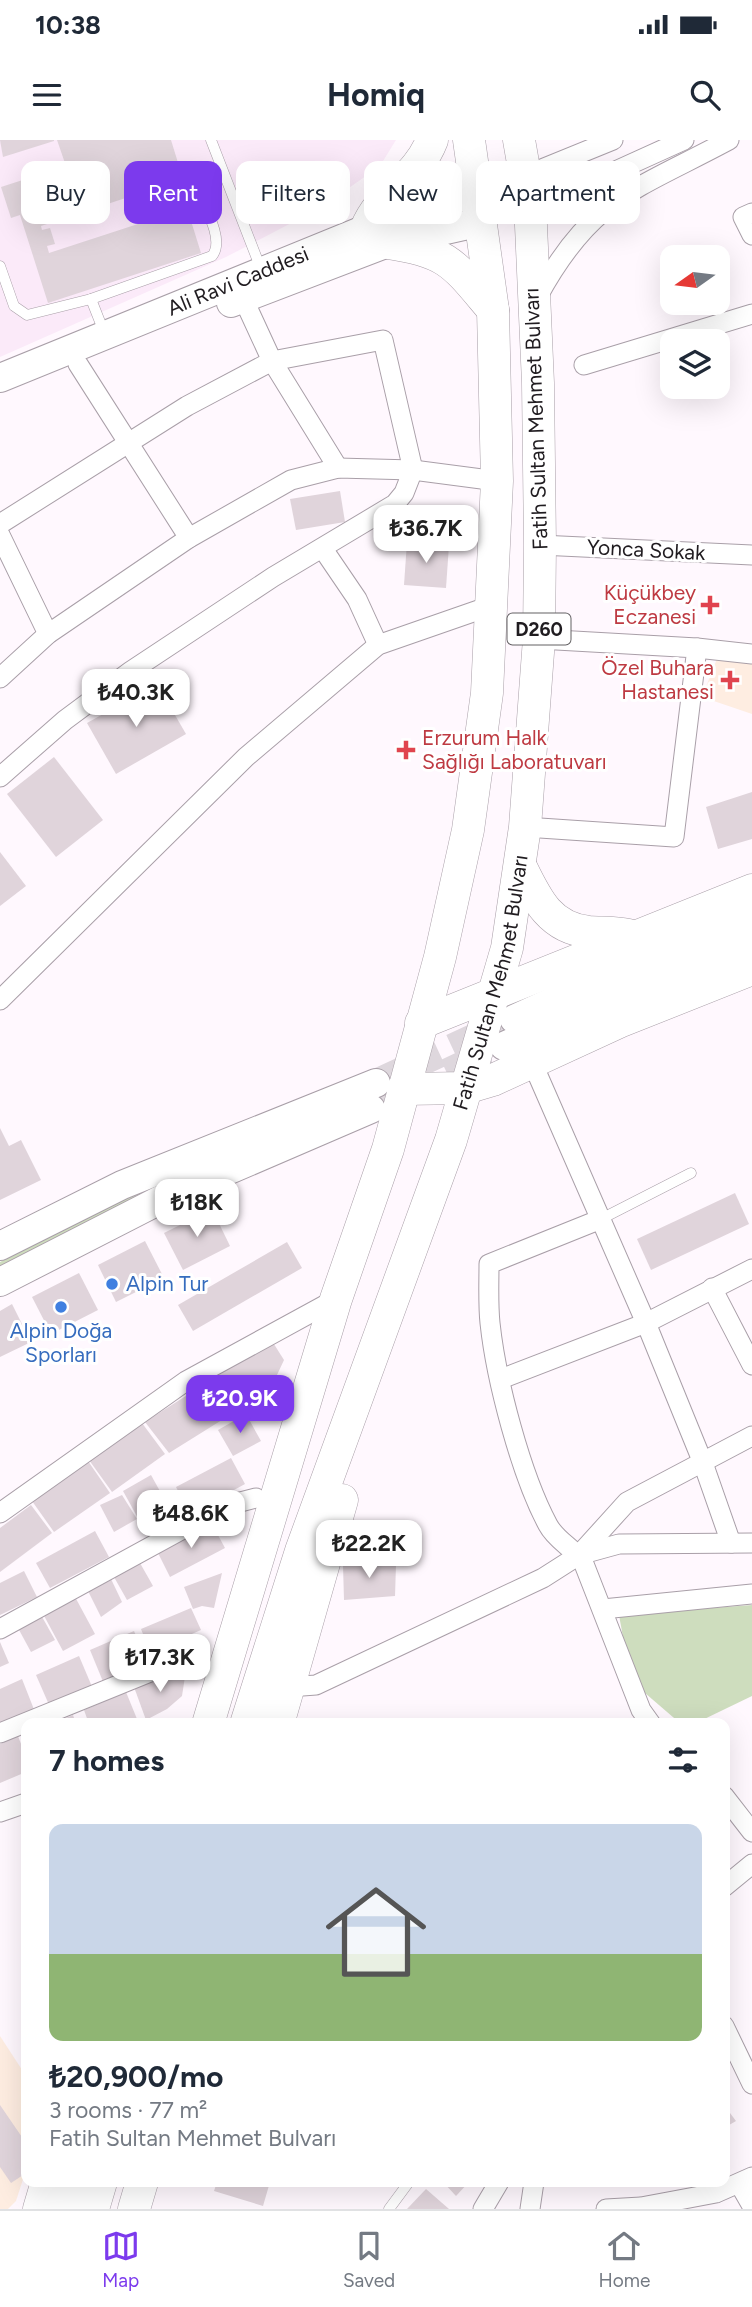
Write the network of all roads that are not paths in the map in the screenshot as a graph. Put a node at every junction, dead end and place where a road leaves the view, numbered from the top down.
1 (211, 140) edge
2 (432, 140) edge
3 (469, 140) edge
4 (613, 140) edge
5 (684, 140) edge
6 (729, 140) edge
7 (549, 161) edge
8 (638, 161) edge
9 (476, 183) edge
10 (476, 208) edge
11 (752, 212) edge
12 (211, 224) edge
13 (482, 224) edge
14 (529, 224) edge
15 (752, 235) edge
16 (377, 236) junction
17 (0, 266) edge
18 (261, 270) junction
19 (243, 298) junction
20 (91, 299) junction
21 (534, 303) junction
22 (492, 310) junction
23 (752, 314) edge
24 (105, 336) junction
25 (272, 361) junction
26 (78, 365) junction
27 (584, 365) dead end
28 (0, 378) edge
29 (0, 396) edge
30 (127, 445) junction
31 (338, 468) junction
32 (413, 470) junction
33 (497, 481) junction
34 (0, 524) edge
35 (0, 535) edge
36 (189, 538) junction
37 (540, 545) junction
38 (323, 549) junction
39 (752, 555) edge
40 (493, 605) junction
41 (48, 634) junction
42 (539, 639) junction
43 (378, 645) junction
44 (697, 648) junction
45 (752, 654) edge
46 (2, 672) edge
47 (0, 777) edge
48 (525, 827) junction
49 (520, 865) junction
50 (752, 890) edge
51 (752, 920) edge
52 (632, 936) junction
53 (752, 941) edge
54 (752, 969) edge
55 (494, 992) junction
56 (0, 1000) edge
57 (514, 1019) tunnel mouth
58 (421, 1023) junction
59 (504, 1046) tunnel mouth
60 (532, 1062) junction
61 (466, 1087) junction
62 (384, 1094) junction
63 (691, 1173) dead end
64 (601, 1219) junction
65 (0, 1246) edge
66 (752, 1269) edge
67 (0, 1282) edge
68 (712, 1288) junction
69 (335, 1304) junction
70 (646, 1323) junction
71 (752, 1365) edge
72 (367, 1373) junction
73 (501, 1379) junction
74 (752, 1436) edge
75 (703, 1463) junction
76 (256, 1498) junction
77 (0, 1513) edge
78 (731, 1543) junction
79 (752, 1543) edge
80 (579, 1555) junction
81 (752, 1594) edge
82 (603, 1609) junction
83 (0, 1629) edge
84 (160, 1668) dead end
85 (289, 1687) junction
86 (37, 1718) edge
87 (190, 1718) edge
88 (210, 1718) edge
89 (248, 1718) edge
90 (280, 1718) edge
91 (647, 1718) edge
92 (21, 1724) edge
93 (0, 1733) edge
94 (730, 1804) edge
95 (21, 1805) edge
96 (0, 1812) edge
97 (752, 1832) edge
98 (752, 1864) edge
99 (730, 1882) edge
100 (730, 2041) edge
101 (752, 2084) edge
102 (746, 2181) edge
103 (46, 2187) edge
104 (69, 2187) edge
105 (100, 2187) edge
106 (141, 2187) edge
107 (405, 2187) edge
108 (496, 2187) edge
109 (533, 2187) edge
110 (752, 2206) edge
111 (39, 2209) edge
112 (62, 2209) edge
113 (93, 2209) edge
114 (134, 2209) edge
115 (389, 2209) edge
116 (483, 2209) edge
117 (530, 2209) edge
118 (606, 2209) edge

1 - 18 lane
2 - 16 highway
3 - 9 highway, Fatih Sultan Mehmet Bulvarı / D260
4 - 7 street
5 - 8 street
6 - 21 street
10 - 16 main road, Ali Ravi Caddesi
11 - 15 street
12 - 20 lane
13 - 22 highway, Fatih Sultan Mehmet Bulvarı / D260
14 - 21 highway, Fatih Sultan Mehmet Bulvarı / D260
16 - 18 main road, Ali Ravi Caddesi
16 - 19 main road, Ali Ravi Caddesi
16 - 22 highway
17 - 20 lane
18 - 24 main road, Ali Ravi Caddesi
19 - 25 street
19 - 26 main road, Ali Ravi Caddesi
20 - 24 lane
21 - 37 highway, Fatih Sultan Mehmet Bulvarı / D260
22 - 33 highway, Fatih Sultan Mehmet Bulvarı / D260
23 - 27 street
24 - 28 main road, Ali Ravi Caddesi
25 - 30 street
25 - 31 street
25 - 32 street
26 - 29 main road, Ali Ravi Caddesi
26 - 30 street
30 - 34 street
30 - 36 street
31 - 32 street
31 - 36 street
32 - 33 street
32 - 38 street
33 - 40 highway, Fatih Sultan Mehmet Bulvarı / D260
35 - 41 street
36 - 41 street
37 - 39 street, Yonca Sokak
37 - 42 highway, Fatih Sultan Mehmet Bulvarı / D260
38 - 43 street
38 - 47 street
40 - 43 street
40 - 58 highway, Fatih Sultan Mehmet Bulvarı / D260
41 - 46 street
42 - 44 street
42 - 48 highway, Fatih Sultan Mehmet Bulvarı / D260
43 - 56 street
44 - 45 street
44 - 48 street
48 - 49 highway, Fatih Sultan Mehmet Bulvarı / D260
49 - 52 highway
49 - 55 highway, Fatih Sultan Mehmet Bulvarı / D260
50 - 52 highway
51 - 57 main road
52 - 55 highway
53 - 59 main road
54 - 60 highway
55 - 58 highway
55 - 61 highway, Fatih Sultan Mehmet Bulvarı / D260
58 - 62 highway, Fatih Sultan Mehmet Bulvarı / D260
60 - 61 highway
60 - 64 street
61 - 62 highway
61 - 72 highway, Fatih Sultan Mehmet Bulvarı / D260
62 - 65 main road
62 - 67 main road
62 - 69 highway, Fatih Sultan Mehmet Bulvarı / D260
63 - 64 lane
64 - 70 street
64 - 73 street
66 - 68 street
68 - 70 street
68 - 71 street
69 - 76 highway
69 - 77 street
69 - 88 highway, Fatih Sultan Mehmet Bulvarı / D260
70 - 73 street
70 - 75 street
72 - 85 highway
72 - 89 highway, Fatih Sultan Mehmet Bulvarı / D260
73 - 80 street
74 - 75 street
75 - 78 street
75 - 80 street
76 - 83 street
76 - 87 highway
78 - 79 street
78 - 80 street
80 - 82 street
80 - 85 street
81 - 82 street
82 - 91 street
84 - 86 street
85 - 90 highway
92 - 93 street
94 - 97 street
95 - 96 street
98 - 99 street
100 - 101 street
102 - 110 street
102 - 118 street
103 - 111 highway
104 - 112 highway
105 - 113 highway
106 - 114 highway
107 - 115 lane
108 - 116 street
109 - 117 street

